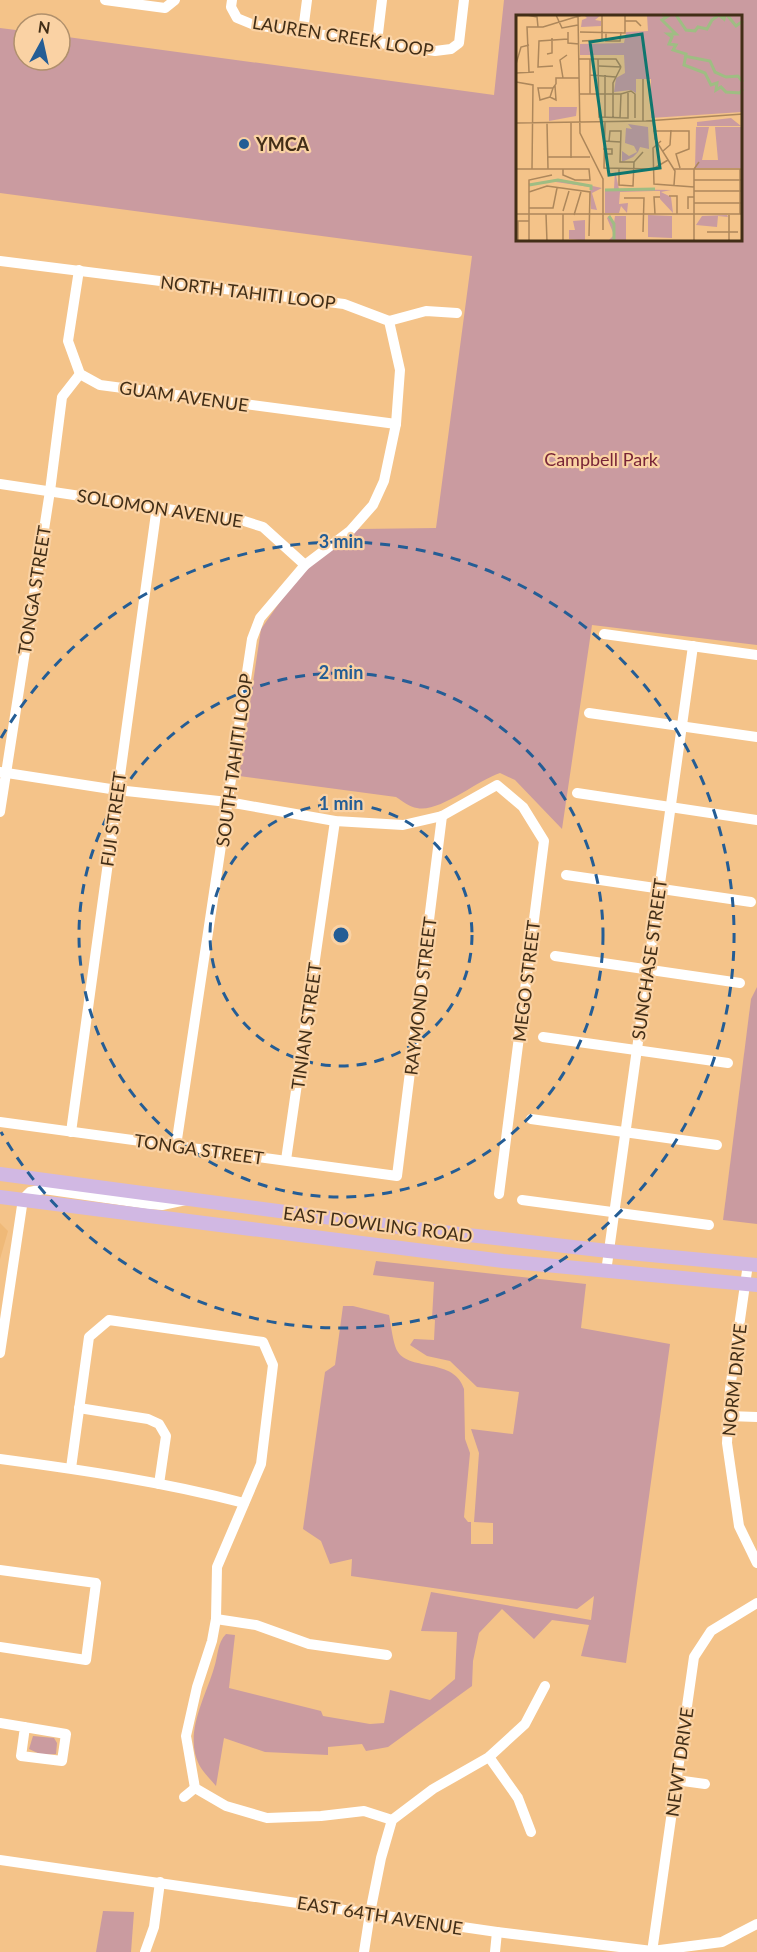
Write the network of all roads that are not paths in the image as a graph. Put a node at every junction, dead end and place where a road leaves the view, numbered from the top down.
1 (105, 0) edge
2 (232, 0) edge
3 (307, 0) edge
4 (382, 0) edge
5 (464, 0) edge
6 (175, 1) edge
7 (303, 31) junction
8 (377, 42) junction
9 (0, 261) edge
10 (79, 270) junction
11 (457, 313) dead end
12 (389, 321) junction
13 (80, 374) junction
14 (396, 424) junction
15 (0, 484) edge
16 (50, 491) junction
17 (157, 506) junction
18 (305, 565) junction
19 (604, 634) dead end
20 (693, 646) junction
21 (757, 655) edge
22 (589, 713) dead end
23 (682, 726) junction
24 (757, 737) edge
25 (2, 773) edge
26 (117, 790) junction
27 (577, 793) dead end
28 (228, 802) junction
29 (670, 807) junction
30 (0, 812) edge
31 (442, 816) junction
32 (757, 820) edge
33 (335, 821) junction
34 (566, 875) dead end
35 (658, 889) junction
36 (751, 902) dead end
37 (555, 956) dead end
38 (648, 970) junction
39 (740, 983) dead end
40 (543, 1037) dead end
41 (636, 1051) junction
42 (728, 1063) dead end
43 (531, 1119) dead end
44 (0, 1122) edge
45 (71, 1131) junction
46 (625, 1134) junction
47 (717, 1145) dead end
48 (176, 1146) junction
49 (286, 1160) junction
50 (0, 1174) edge
51 (397, 1176) joint
52 (499, 1194) dead end
53 (0, 1197) edge
54 (23, 1199) junction
55 (188, 1199) junction
56 (522, 1200) dead end
57 (613, 1212) junction
58 (709, 1225) dead end
59 (608, 1251) junction
60 (752, 1264) edge
61 (606, 1272) junction
62 (751, 1285) edge
63 (0, 1353) edge
64 (79, 1408) junction
65 (728, 1416) junction
66 (757, 1417) edge
67 (0, 1459) edge
68 (71, 1468) junction
69 (159, 1484) junction
70 (244, 1503) junction
71 (757, 1563) edge
72 (0, 1570) edge
73 (757, 1603) edge
74 (216, 1619) junction
75 (0, 1647) edge
76 (387, 1654) dead end
77 (545, 1686) dead end
78 (0, 1724) edge
79 (25, 1727) junction
80 (489, 1757) junction
81 (676, 1780) junction
82 (705, 1784) dead end
83 (195, 1788) junction
84 (184, 1797) dead end
85 (392, 1820) junction
86 (531, 1832) dead end
87 (0, 1860) edge
88 (160, 1882) junction
89 (370, 1913) junction
90 (757, 1924) edge
91 (497, 1932) junction
92 (145, 1952) edge
93 (364, 1952) edge
94 (495, 1952) edge
95 (652, 1952) edge

1 - 6 street
2 - 7 street, LAUREN CREEK LOOP
3 - 7 street
4 - 8 street
5 - 8 street, LAUREN CREEK LOOP
7 - 8 street, LAUREN CREEK LOOP
9 - 10 street, NORTH TAHITI LOOP
10 - 12 street, NORTH TAHITI LOOP
10 - 13 street
11 - 12 street
12 - 14 street
13 - 14 street, GUAM AVENUE
13 - 16 street, TONGA STREET
14 - 18 street, SOUTH TAHITI LOOP
15 - 16 street, SOLOMON AVENUE
16 - 17 street, SOLOMON AVENUE
16 - 25 street, TONGA STREET
17 - 18 street, SOLOMON AVENUE
17 - 26 street, FIJI STREET
18 - 28 street, SOUTH TAHITI LOOP
19 - 20 street
20 - 21 street
20 - 23 street, SUNCHASE STREET
22 - 23 street
23 - 24 street
23 - 29 street, SUNCHASE STREET
25 - 26 street
25 - 30 street, TONGA STREET
26 - 28 street
26 - 45 street, FIJI STREET
27 - 29 street
28 - 33 street
28 - 48 street, SOUTH TAHITI LOOP
29 - 32 street
29 - 35 street, SUNCHASE STREET
31 - 33 street
31 - 51 street, RAYMOND STREET
31 - 52 street, MEGO STREET
33 - 49 street, TINIAN STREET
34 - 35 street
35 - 36 street
35 - 38 street, SUNCHASE STREET
37 - 38 street
38 - 39 street
38 - 41 street, SUNCHASE STREET
40 - 41 street
41 - 42 street
41 - 46 street, SUNCHASE STREET
43 - 46 street
44 - 45 street, TONGA STREET
45 - 48 street, TONGA STREET
46 - 47 street
46 - 57 street, SUNCHASE STREET
48 - 49 street, TONGA STREET
49 - 51 street, TONGA STREET
50 - 55 main road, EAST DOWLING ROAD
53 - 54 main road, EAST DOWLING ROAD
54 - 55 street
54 - 61 main road, EAST DOWLING ROAD
54 - 63 street
55 - 59 main road, EAST DOWLING ROAD
56 - 57 street
57 - 58 street
57 - 59 street, SUNCHASE STREET
59 - 60 main road, EAST DOWLING ROAD
59 - 61 street, SUNCHASE STREET
60 - 62 street, NORM DRIVE
61 - 62 main road, EAST DOWLING ROAD
62 - 65 street, NORM DRIVE
64 - 68 street
64 - 69 street
64 - 70 street
65 - 66 street
65 - 71 street, NORM DRIVE
67 - 68 street
68 - 69 street
69 - 70 street
70 - 74 street
72 - 75 street
73 - 81 street, NEWT DRIVE
74 - 76 street
74 - 83 street
77 - 80 street
78 - 79 street
79 - 79 street
80 - 85 street
80 - 86 street
81 - 82 street
81 - 95 street, NEWT DRIVE
83 - 84 street
83 - 85 street
85 - 89 street
87 - 88 street, EAST 64TH AVENUE
88 - 89 street, EAST 64TH AVENUE
88 - 92 street
89 - 91 street, EAST 64TH AVENUE
89 - 93 street
90 - 95 street, EAST 64TH AVENUE
91 - 94 street
91 - 95 street, EAST 64TH AVENUE

